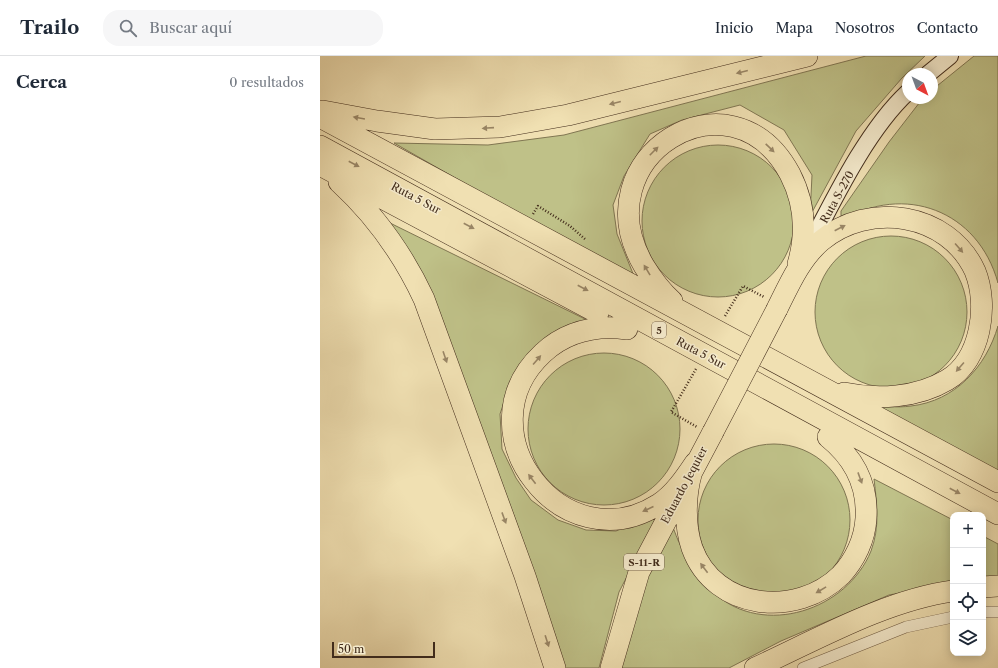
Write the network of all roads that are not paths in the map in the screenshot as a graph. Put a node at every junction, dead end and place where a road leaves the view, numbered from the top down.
1 (807, 56) edge
2 (950, 56) edge
3 (772, 60) edge
4 (935, 68) edge
5 (902, 98) edge
6 (320, 110) edge
7 (320, 117) edge
8 (320, 146) edge
9 (320, 165) edge
10 (794, 276) junction
11 (771, 304) joint
12 (693, 318) junction
13 (627, 329) junction
14 (825, 389) junction
15 (828, 437) junction
16 (695, 463) junction
17 (998, 482) edge
18 (966, 512) edge
19 (998, 514) edge
20 (986, 523) edge
21 (998, 529) edge
22 (998, 586) edge
23 (986, 587) edge
24 (950, 592) edge
25 (986, 612) edge
26 (998, 612) edge
27 (950, 617) edge
28 (555, 668) edge
29 (611, 668) edge
30 (755, 668) edge
31 (803, 668) edge

1 - 3 highway
2 - 4 street
3 -> 6 highway
5 - 10 street, Ruta S-270
7 - 12 highway, 5
8 -> 19 highway, Ruta 5 Sur / 5
9 - 13 highway
9 -> 28 highway
10 - 11 highway, Ruta S-270
12 -> 10 highway
10 -> 14 highway
11 - 16 highway, Eduardo Jequier / S-11-R, bridge
12 - 14 highway, 5
13 - 15 highway
16 -> 13 highway
14 - 17 highway, 5
15 -> 16 highway
15 - 18 highway
16 - 29 highway, Eduardo Jequier / S-11-R
20 - 21 highway
22 - 23 highway
24 - 30 highway
25 - 26 street
27 - 31 street

